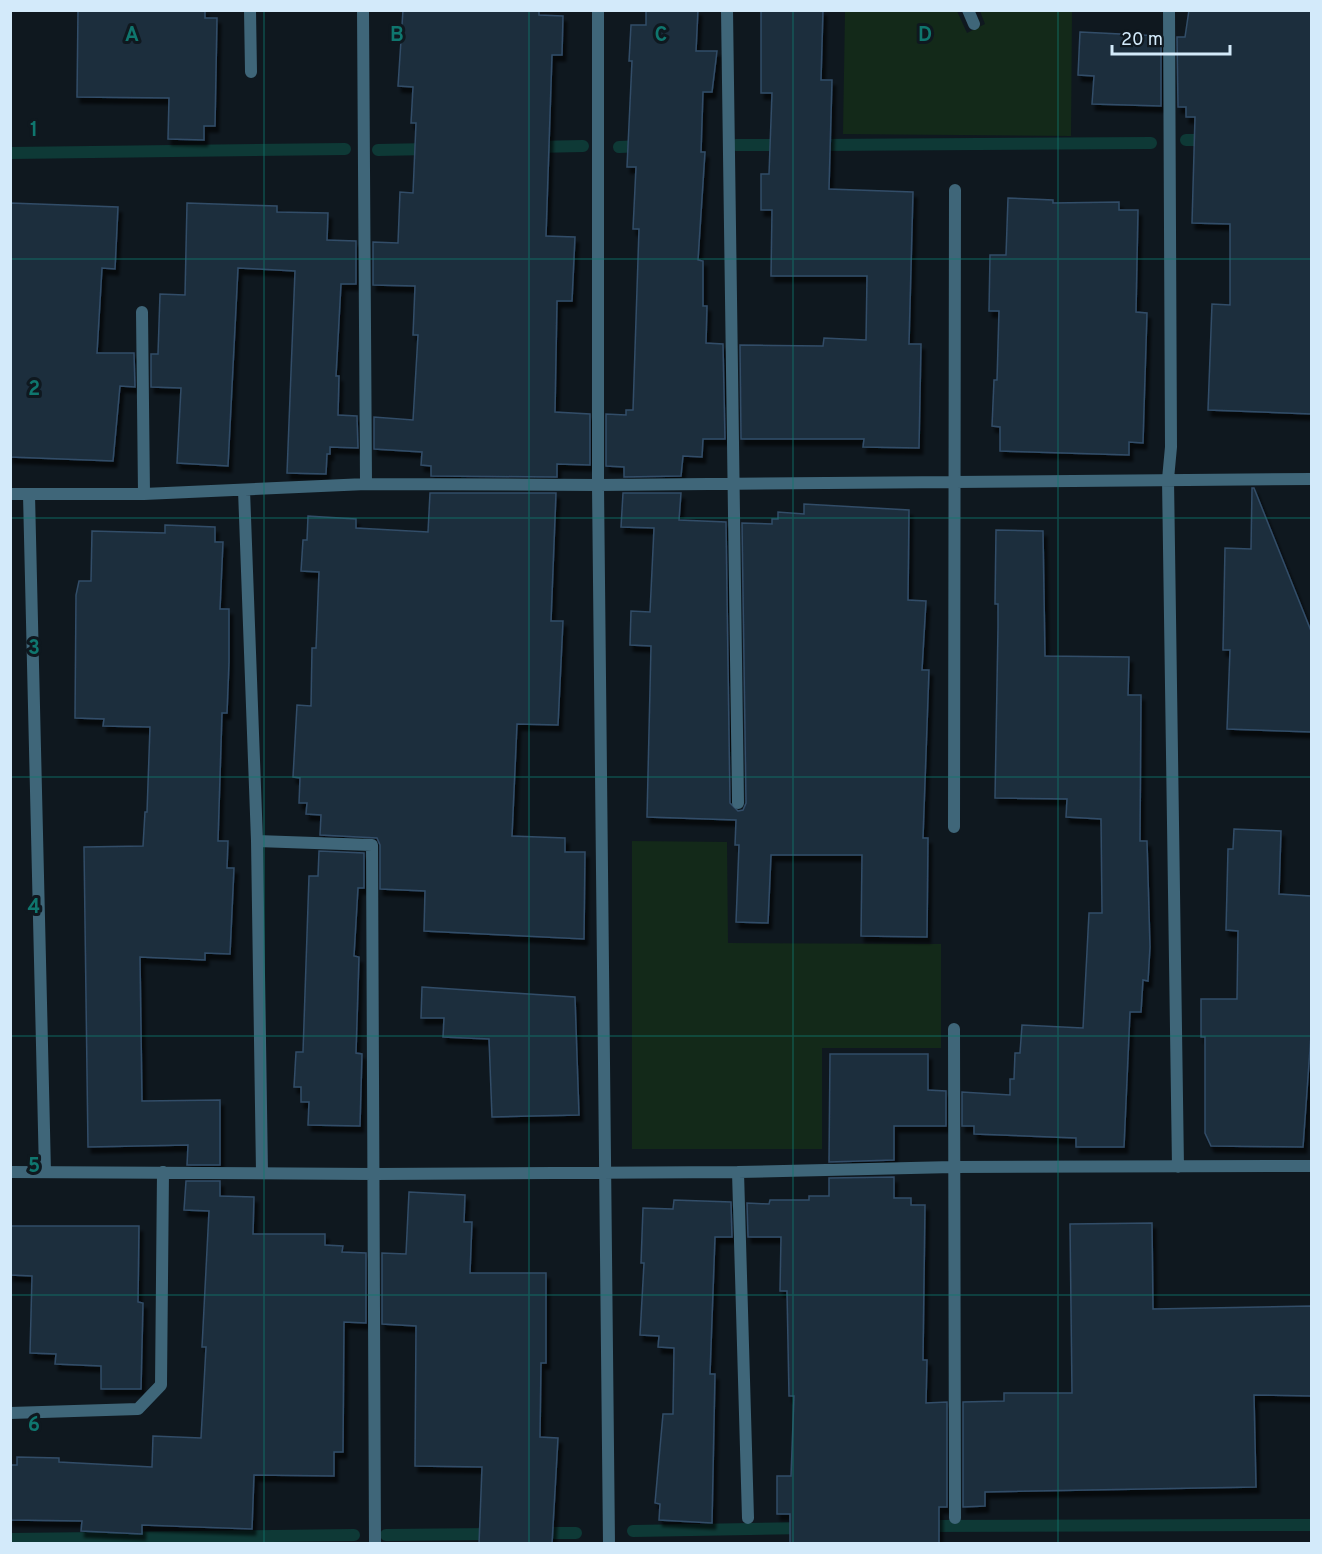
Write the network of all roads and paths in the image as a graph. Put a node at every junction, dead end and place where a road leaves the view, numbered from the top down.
1 (250, 10) edge
2 (363, 10) edge
3 (598, 10) edge
4 (727, 10) edge
5 (968, 10) edge
6 (1169, 10) edge
7 (974, 24) dead end
8 (251, 72) dead end
9 (955, 190) dead end
10 (142, 312) dead end
11 (1168, 479) junction
12 (1311, 479) edge
13 (955, 481) junction
14 (366, 484) junction
15 (734, 484) junction
16 (598, 485) junction
17 (244, 490) junction
18 (10, 494) edge
19 (144, 494) junction
20 (29, 495) junction
21 (738, 803) dead end
22 (954, 827) dead end
23 (257, 841) junction
24 (954, 1029) dead end
25 (1311, 1166) edge
26 (953, 1167) junction
27 (1178, 1167) junction
28 (10, 1172) edge
29 (45, 1172) junction
30 (163, 1172) junction
31 (607, 1172) junction
32 (738, 1172) junction
33 (262, 1173) junction
34 (375, 1174) junction
35 (10, 1413) edge
36 (748, 1518) dead end
37 (955, 1518) dead end
38 (375, 1544) edge
39 (609, 1544) edge

1 - 8 street
2 - 14 street
3 - 16 street
4 - 15 street
5 - 7 street
6 - 11 street
9 - 13 street
10 - 19 street
11 - 12 street
11 - 13 street
11 - 27 street
13 - 15 street
13 - 22 street
14 - 16 street
14 - 17 street
15 - 16 street
15 - 21 street
16 - 31 street
17 - 19 street
17 - 23 street
18 - 20 street
19 - 20 street
20 - 29 street
23 - 33 street
23 - 34 street
24 - 26 street
25 - 27 street
26 - 27 street
26 - 32 street
26 - 37 street
28 - 29 street
29 - 30 street
30 - 33 street
30 - 35 street
31 - 32 street
31 - 34 street
31 - 39 street
32 - 36 street
33 - 34 street
34 - 38 street

